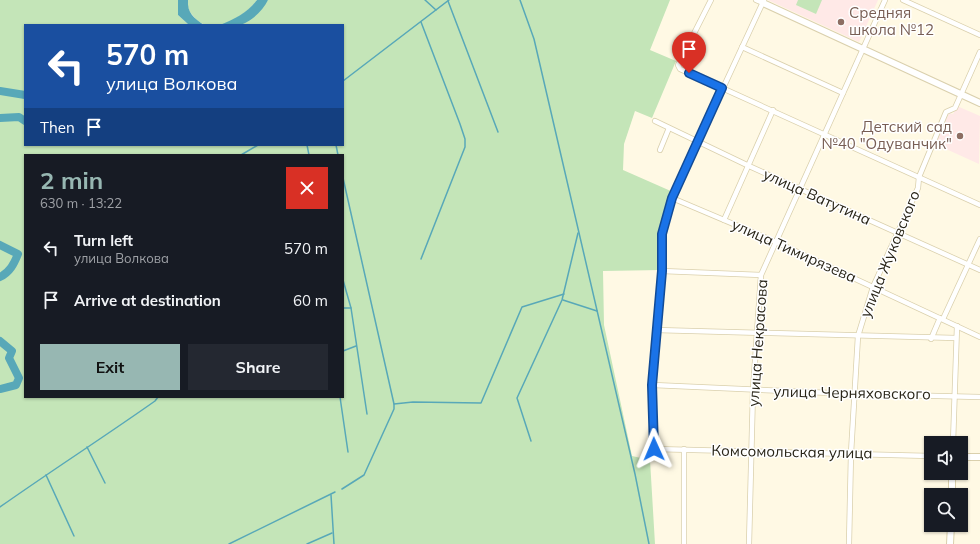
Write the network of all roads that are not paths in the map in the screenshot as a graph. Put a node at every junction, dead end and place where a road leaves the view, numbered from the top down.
1 (710, 0) edge
2 (756, 0) edge
3 (885, 0) edge
4 (903, 0) edge
5 (764, 2) edge
6 (980, 35) edge
7 (742, 47) junction
8 (864, 49) junction
9 (980, 52) edge
10 (722, 88) junction
11 (843, 93) junction
12 (961, 94) junction
13 (980, 103) edge
14 (773, 110) junction
15 (655, 122) dead end
16 (669, 128) junction
17 (824, 135) junction
18 (698, 140) junction
19 (660, 150) dead end
20 (748, 166) junction
21 (919, 177) junction
22 (799, 189) junction
23 (672, 198) junction
24 (980, 205) edge
25 (724, 220) junction
26 (897, 233) junction
27 (980, 239) edge
28 (776, 242) junction
29 (969, 265) junction
30 (980, 270) edge
31 (662, 271) junction
32 (761, 275) junction
33 (873, 287) junction
34 (941, 318) junction
35 (957, 326) junction
36 (656, 330) junction
37 (757, 332) junction
38 (858, 336) junction
39 (980, 337) edge
40 (956, 338) junction
41 (930, 339) junction
42 (652, 385) junction
43 (753, 390) junction
44 (854, 394) junction
45 (953, 395) junction
46 (980, 397) edge
47 (953, 436) edge
48 (684, 449) junction
49 (752, 450) junction
50 (851, 453) junction
51 (924, 456) edge
52 (968, 456) edge
53 (980, 457) edge
54 (951, 532) edge
55 (684, 544) edge
56 (749, 544) edge
57 (850, 544) edge
58 (950, 544) edge

1 - 10 street
2 - 5 street
3 - 8 street, улица Некрасова
4 - 6 street
5 - 7 street
5 - 8 street
7 - 10 street
7 - 11 street
8 - 11 street, улица Некрасова
8 - 12 street
9 - 12 street, улица Жуковского
10 - 14 street
10 - 18 street
11 - 17 street, улица Некрасова
12 - 13 street
12 - 21 street, улица Жуковского
14 - 17 street
14 - 20 street
15 - 16 street, улица Ватутина
16 - 18 street, улица Ватутина
16 - 19 street
17 - 21 street
17 - 22 street, улица Некрасова
18 - 20 street, улица Ватутина
18 - 23 street
20 - 22 street, улица Ватутина
20 - 25 street
21 - 24 street
21 - 26 street, улица Жуковского
22 - 26 street, улица Ватутина
22 - 28 street, улица Некрасова
23 - 25 street, улица Тимирязева
23 - 31 street
25 - 28 street, улица Тимирязева
26 - 29 street, улица Ватутина
26 - 33 street, улица Жуковского
27 - 29 street
28 - 32 street, улица Некрасова
28 - 33 street, улица Тимирязева
29 - 30 street, улица Ватутина
29 - 34 street
31 - 32 street
31 - 36 street
32 - 37 street, улица Некрасова
33 - 34 street, улица Тимирязева
33 - 38 street, улица Жуковского
34 - 35 street, улица Тимирязева
34 - 41 street
35 - 39 street, улица Тимирязева
35 - 40 street
36 - 37 street
36 - 42 street
37 - 38 street
37 - 43 street, улица Некрасова
38 - 41 street
38 - 44 street, улица Жуковского
40 - 41 street
40 - 45 street
42 - 43 street, улица Черняховского
42 - 48 street, Комсомольская улица
43 - 44 street, улица Черняховского
43 - 49 street, улица Некрасова
44 - 45 street, улица Черняховского
44 - 50 street, улица Жуковского
45 - 46 street, улица Черняховского
45 - 47 street
48 - 49 street, Комсомольская улица
48 - 55 street
49 - 50 street, Комсомольская улица
49 - 56 street, улица Некрасова
50 - 51 street, Комсомольская улица
50 - 57 street, улица Жуковского
52 - 53 street
54 - 58 street

